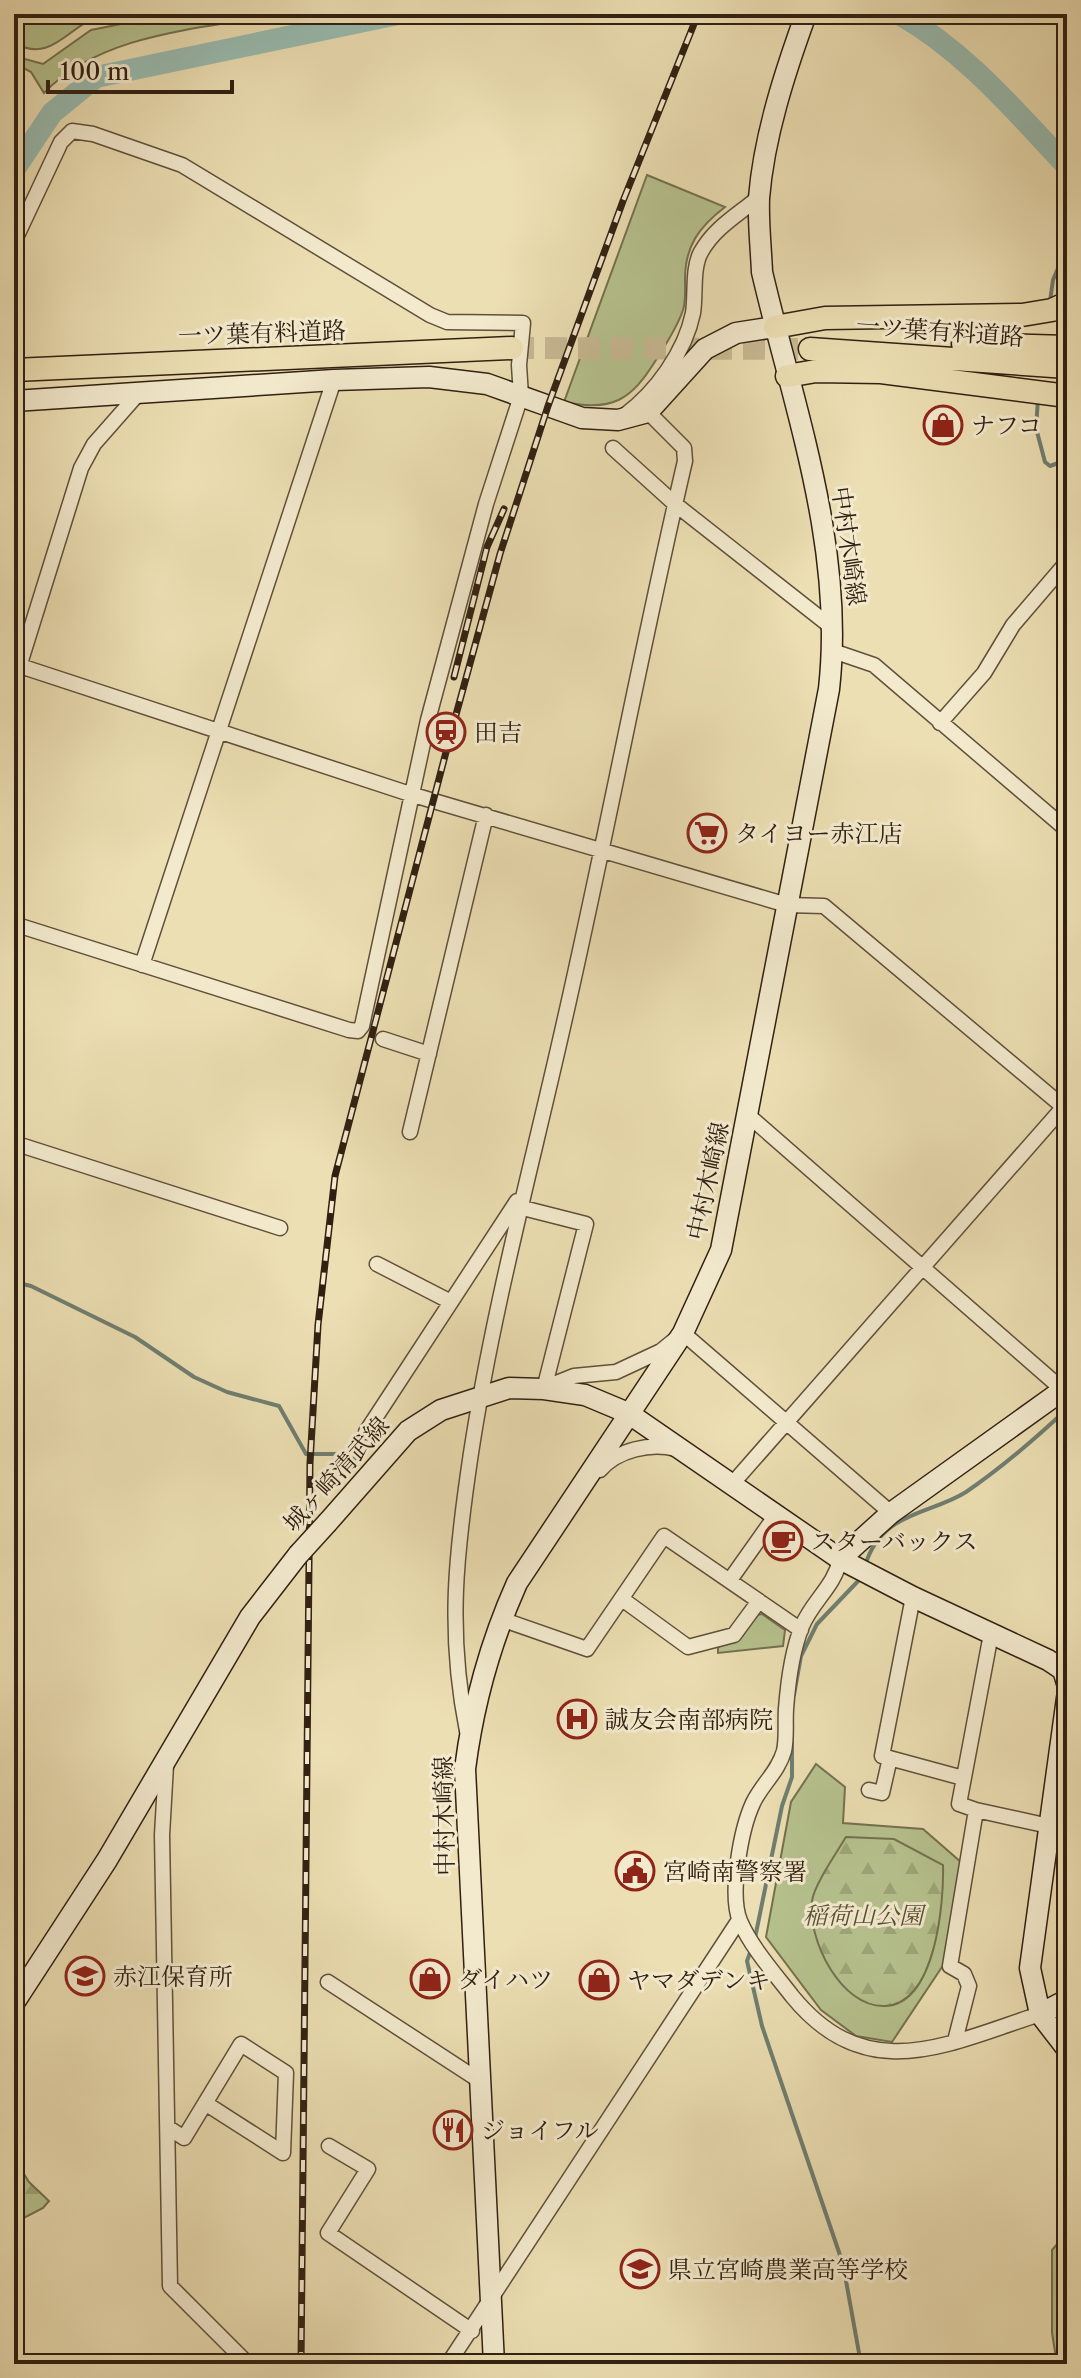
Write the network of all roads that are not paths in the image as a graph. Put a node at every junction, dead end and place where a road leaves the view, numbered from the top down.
1 (806, 15) edge
2 (759, 197) junction
3 (14, 242) edge
4 (1067, 303) edge
5 (775, 327) junction
6 (1067, 347) edge
7 (512, 348) tunnel mouth
8 (14, 370) edge
9 (1067, 370) edge
10 (787, 376) junction
11 (334, 380) junction
12 (138, 394) junction
13 (521, 396) junction
14 (1067, 396) edge
15 (14, 401) edge
16 (648, 412) junction
17 (618, 420) junction
18 (613, 448) dead end
19 (675, 504) junction
20 (1067, 562) edge
21 (834, 629) junction
22 (833, 651) junction
23 (17, 665) edge
24 (14, 683) edge
25 (940, 723) junction
26 (220, 729) junction
27 (410, 794) junction
28 (486, 815) junction
29 (1067, 830) edge
30 (599, 849) junction
31 (787, 905) junction
32 (14, 924) edge
33 (142, 965) junction
34 (383, 1039) dead end
35 (429, 1054) junction
36 (1066, 1107) edge
37 (749, 1116) junction
38 (410, 1132) dead end
39 (14, 1143) edge
40 (520, 1201) junction
41 (280, 1228) dead end
42 (377, 1264) dead end
43 (923, 1268) junction
44 (451, 1302) junction
45 (683, 1333) junction
46 (1065, 1388) edge
47 (544, 1389) junction
48 (478, 1397) junction
49 (628, 1413) junction
50 (787, 1422) junction
51 (366, 1432) dead end
52 (692, 1454) junction
53 (733, 1483) junction
54 (572, 1497) junction
55 (891, 1513) junction
56 (776, 1515) junction
57 (855, 1567) junction
58 (730, 1580) junction
59 (913, 1597) junction
60 (622, 1599) junction
61 (759, 1601) junction
62 (501, 1619) junction
63 (801, 1630) junction
64 (991, 1634) junction
65 (1067, 1683) edge
66 (1067, 1698) edge
67 (469, 1738) junction
68 (890, 1758) junction
69 (166, 1762) junction
70 (963, 1778) junction
71 (869, 1790) dead end
72 (976, 1810) junction
73 (1059, 1829) edge
74 (739, 1920) junction
75 (328, 1982) dead end
76 (1067, 2000) edge
77 (14, 2003) edge
78 (1040, 2014) junction
79 (955, 2041) junction
80 (1067, 2049) edge
81 (480, 2081) junction
82 (205, 2103) junction
83 (169, 2128) junction
84 (329, 2146) dead end
85 (491, 2301) junction
86 (472, 2331) junction
87 (248, 2364) edge
88 (448, 2364) edge
89 (494, 2364) edge

1 - 2 main road, 中村木崎線
2 - 5 main road, 中村木崎線
2 - 17 street
3 - 13 street
4 - 5 main road
5 - 10 main road, 中村木崎線
5 - 16 main road
6 - 9 main road, 一ツ葉有料道路
7 - 8 main road, 一ツ葉有料道路
10 - 14 main road
10 - 21 main road, 中村木崎線
11 - 12 main road
11 - 13 main road
11 - 26 street
12 - 15 main road
12 - 23 street
13 - 17 main road
13 - 27 street
16 - 17 main road
16 - 19 street
18 - 19 street
19 - 21 street
19 - 30 street
20 - 25 street
21 - 22 main road, 中村木崎線
22 - 25 street
22 - 31 main road, 中村木崎線
23 - 24 street
23 - 26 street
25 - 29 street
26 - 27 street
26 - 33 street
27 - 28 street
27 - 33 street
28 - 30 street
28 - 35 street
30 - 31 street
30 - 40 street
31 - 36 street
31 - 37 main road, 中村木崎線
32 - 33 street
34 - 35 street
35 - 38 street
36 - 43 street
37 - 43 street
37 - 45 main road, 中村木崎線
39 - 41 street
40 - 44 street
40 - 47 street
40 - 48 street
42 - 44 street
43 - 46 street
43 - 50 street
44 - 51 street
45 - 47 street
45 - 49 main road, 中村木崎線
45 - 50 street
46 - 55 main road
47 - 48 main road, 城ヶ崎清武線
47 - 49 main road, 城ヶ崎清武線
48 - 67 street
48 - 69 main road, 城ヶ崎清武線, bridge
49 - 52 main road, 城ヶ崎清武線
49 - 54 main road, 中村木崎線
50 - 53 street
50 - 55 street
52 - 53 main road, 城ヶ崎清武線
52 - 54 street
53 - 56 main road, 城ヶ崎清武線
54 - 62 main road, 中村木崎線
55 - 57 main road
56 - 57 main road, 城ヶ崎清武線
56 - 58 street
57 - 59 main road, 城ヶ崎清武線
57 - 63 street
58 - 60 street
58 - 61 street
59 - 64 main road, 城ヶ崎清武線
59 - 68 street
60 - 61 street
60 - 62 street
61 - 63 street
62 - 67 main road, 中村木崎線
63 - 74 street
64 - 65 main road, 城ヶ崎清武線
64 - 70 street
66 - 73 main road
67 - 81 main road, 中村木崎線
68 - 70 street
68 - 71 street
69 - 77 main road, 城ヶ崎清武線
69 - 83 street
70 - 72 street
72 - 73 street
72 - 79 street
73 - 78 main road
74 - 79 street
74 - 85 street
75 - 81 street
76 - 78 main road
78 - 79 street
78 - 80 main road
81 - 85 main road, 中村木崎線
82 - 82 street
82 - 83 street
83 - 87 street
84 - 86 street
85 - 86 street
85 - 89 main road, 中村木崎線
86 - 88 street

